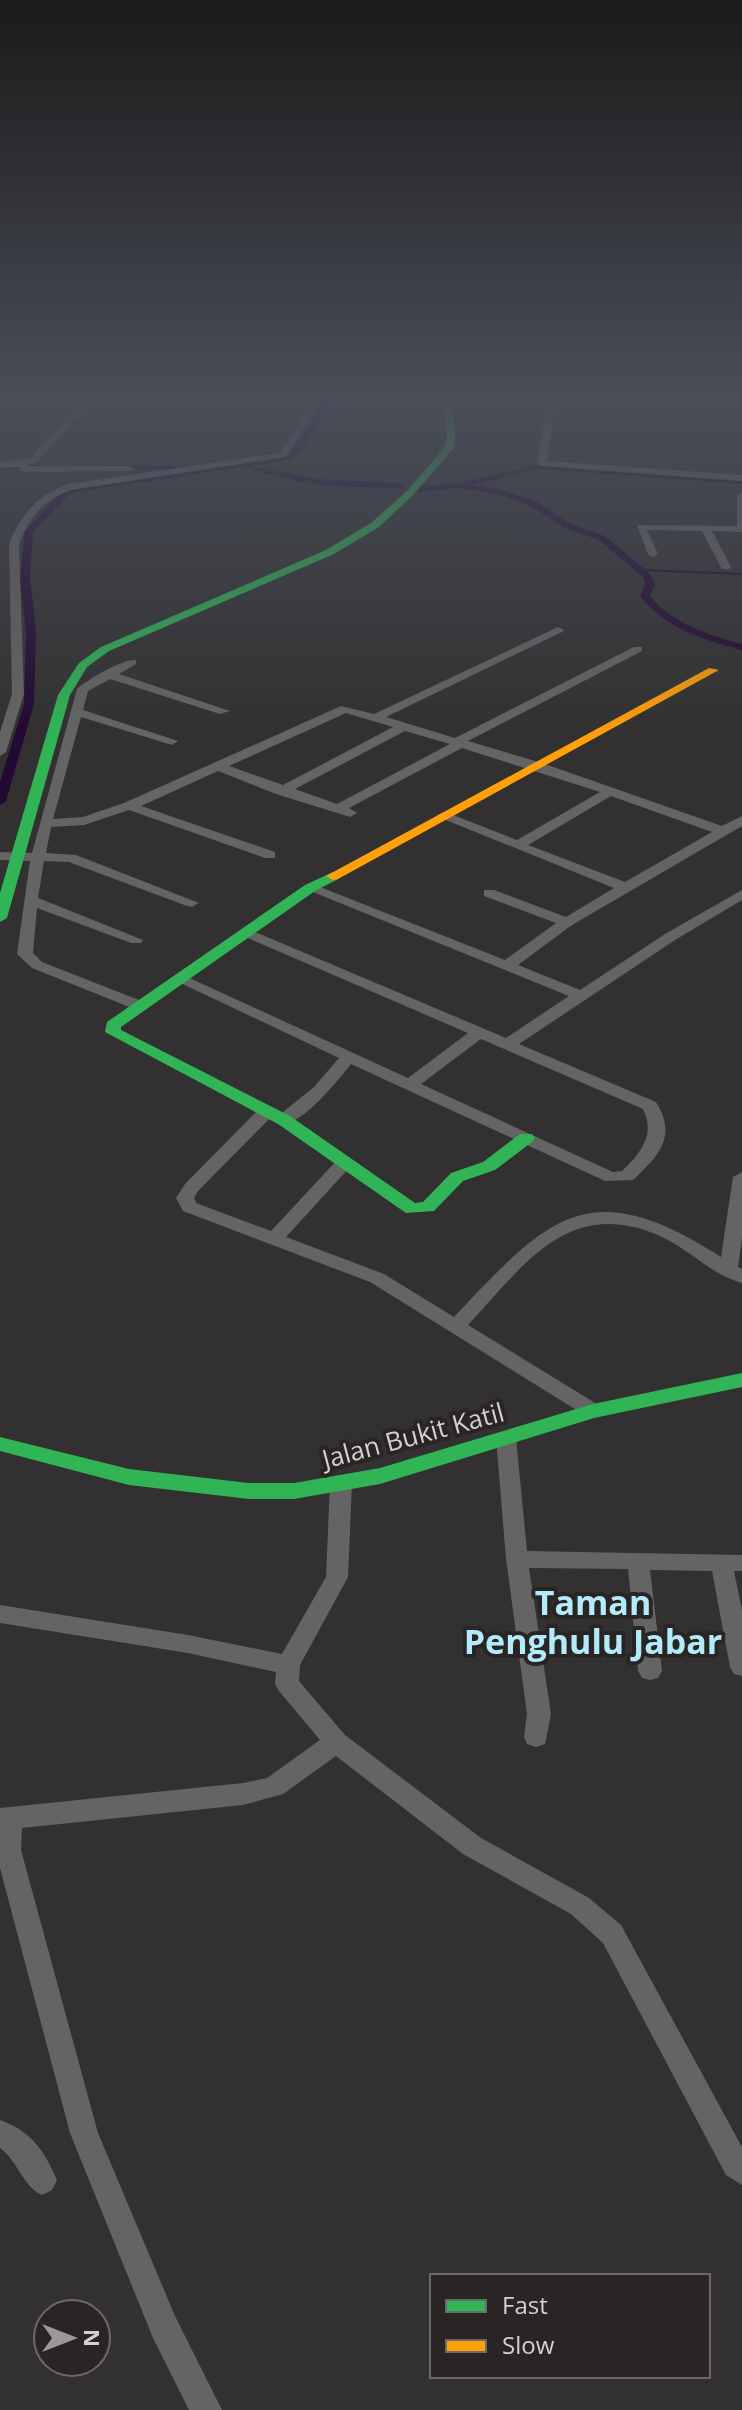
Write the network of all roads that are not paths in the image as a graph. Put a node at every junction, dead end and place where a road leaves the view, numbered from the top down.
1 (35, 512) edge
2 (389, 512) edge
3 (741, 527) edge
4 (705, 528) junction
5 (653, 554) dead end
6 (726, 567) dead end
7 (558, 630) dead end
8 (638, 649) dead end
9 (132, 662) dead end
10 (713, 670) dead end
11 (107, 674) junction
12 (15, 705) junction
13 (224, 711) dead end
14 (0, 712) edge
15 (77, 712) junction
16 (375, 718) junction
17 (403, 727) junction
18 (172, 741) dead end
19 (458, 743) junction
20 (0, 752) edge
21 (217, 766) junction
22 (537, 766) junction
23 (281, 791) junction
24 (611, 791) junction
25 (129, 806) junction
26 (443, 816) junction
27 (742, 820) edge
28 (47, 823) junction
29 (724, 831) junction
30 (518, 845) junction
31 (41, 855) junction
32 (270, 855) dead end
33 (9, 856) edge
34 (310, 888) junction
35 (626, 888) junction
36 (489, 893) dead end
37 (742, 894) edge
38 (32, 901) junction
39 (192, 903) dead end
40 (0, 918) edge
41 (567, 922) junction
42 (248, 933) junction
43 (136, 940) dead end
44 (508, 965) junction
45 (180, 979) junction
46 (582, 996) junction
47 (138, 1005) junction
48 (480, 1032) junction
49 (509, 1043) junction
50 (349, 1056) junction
51 (409, 1085) junction
52 (275, 1116) junction
53 (526, 1138) junction
54 (344, 1163) junction
55 (742, 1177) edge
56 (273, 1240) junction
57 (735, 1274) edge
58 (455, 1328) junction
59 (742, 1380) edge
60 (593, 1411) junction
61 (506, 1438) junction
62 (0, 1444) edge
63 (341, 1483) junction
64 (517, 1559) junction
65 (638, 1561) junction
66 (732, 1562) edge
67 (0, 1614) edge
68 (288, 1665) junction
69 (742, 1667) edge
70 (650, 1671) dead end
71 (536, 1737) dead end
72 (336, 1742) junction
73 (5, 1818) edge
74 (0, 2134) edge
75 (742, 2170) edge
76 (42, 2180) dead end
77 (206, 2410) edge

1 - 12 street
2 - 33 main road
3 - 4 street
4 - 5 street
4 - 6 street
7 - 16 street
8 - 19 street
9 - 11 street
10 - 22 main road
11 - 13 street
11 - 15 street
12 - 14 street
12 - 20 street
15 - 18 street
15 - 28 street
16 - 17 street
16 - 21 street
17 - 19 street
17 - 23 street
19 - 22 street
19 - 23 street
21 - 23 street
21 - 25 street
22 - 24 street
22 - 26 main road
24 - 29 street
24 - 30 street
25 - 28 street
25 - 32 street
26 - 30 street
26 - 34 main road
27 - 29 street
28 - 31 street
29 - 35 street
30 - 35 street
31 - 33 street
31 - 38 street
31 - 39 street
33 - 40 main road
34 - 42 main road
34 - 44 street
35 - 41 street
36 - 41 street
37 - 46 street
38 - 43 street
38 - 47 street
41 - 44 street
42 - 45 main road
42 - 48 street
44 - 46 street
45 - 47 main road
45 - 50 street
46 - 49 street
47 - 52 main road
48 - 49 street
48 - 51 street
49 - 53 street
50 - 51 street
50 - 52 street
51 - 53 street
52 - 54 main road
52 - 56 street
53 - 54 main road
54 - 56 street
55 - 57 street
56 - 58 street
57 - 58 street
58 - 60 street
59 - 60 main road, Jalan Bukit Katil
60 - 61 main road, Jalan Bukit Katil
61 - 63 main road, Jalan Bukit Katil
61 - 64 street
62 - 63 main road, Jalan Bukit Katil
63 - 68 street
64 - 65 street
64 - 71 street
65 - 66 street
65 - 70 street
66 - 69 street
67 - 68 street
68 - 72 street
72 - 73 street
72 - 75 street
73 - 77 street
74 - 76 street

